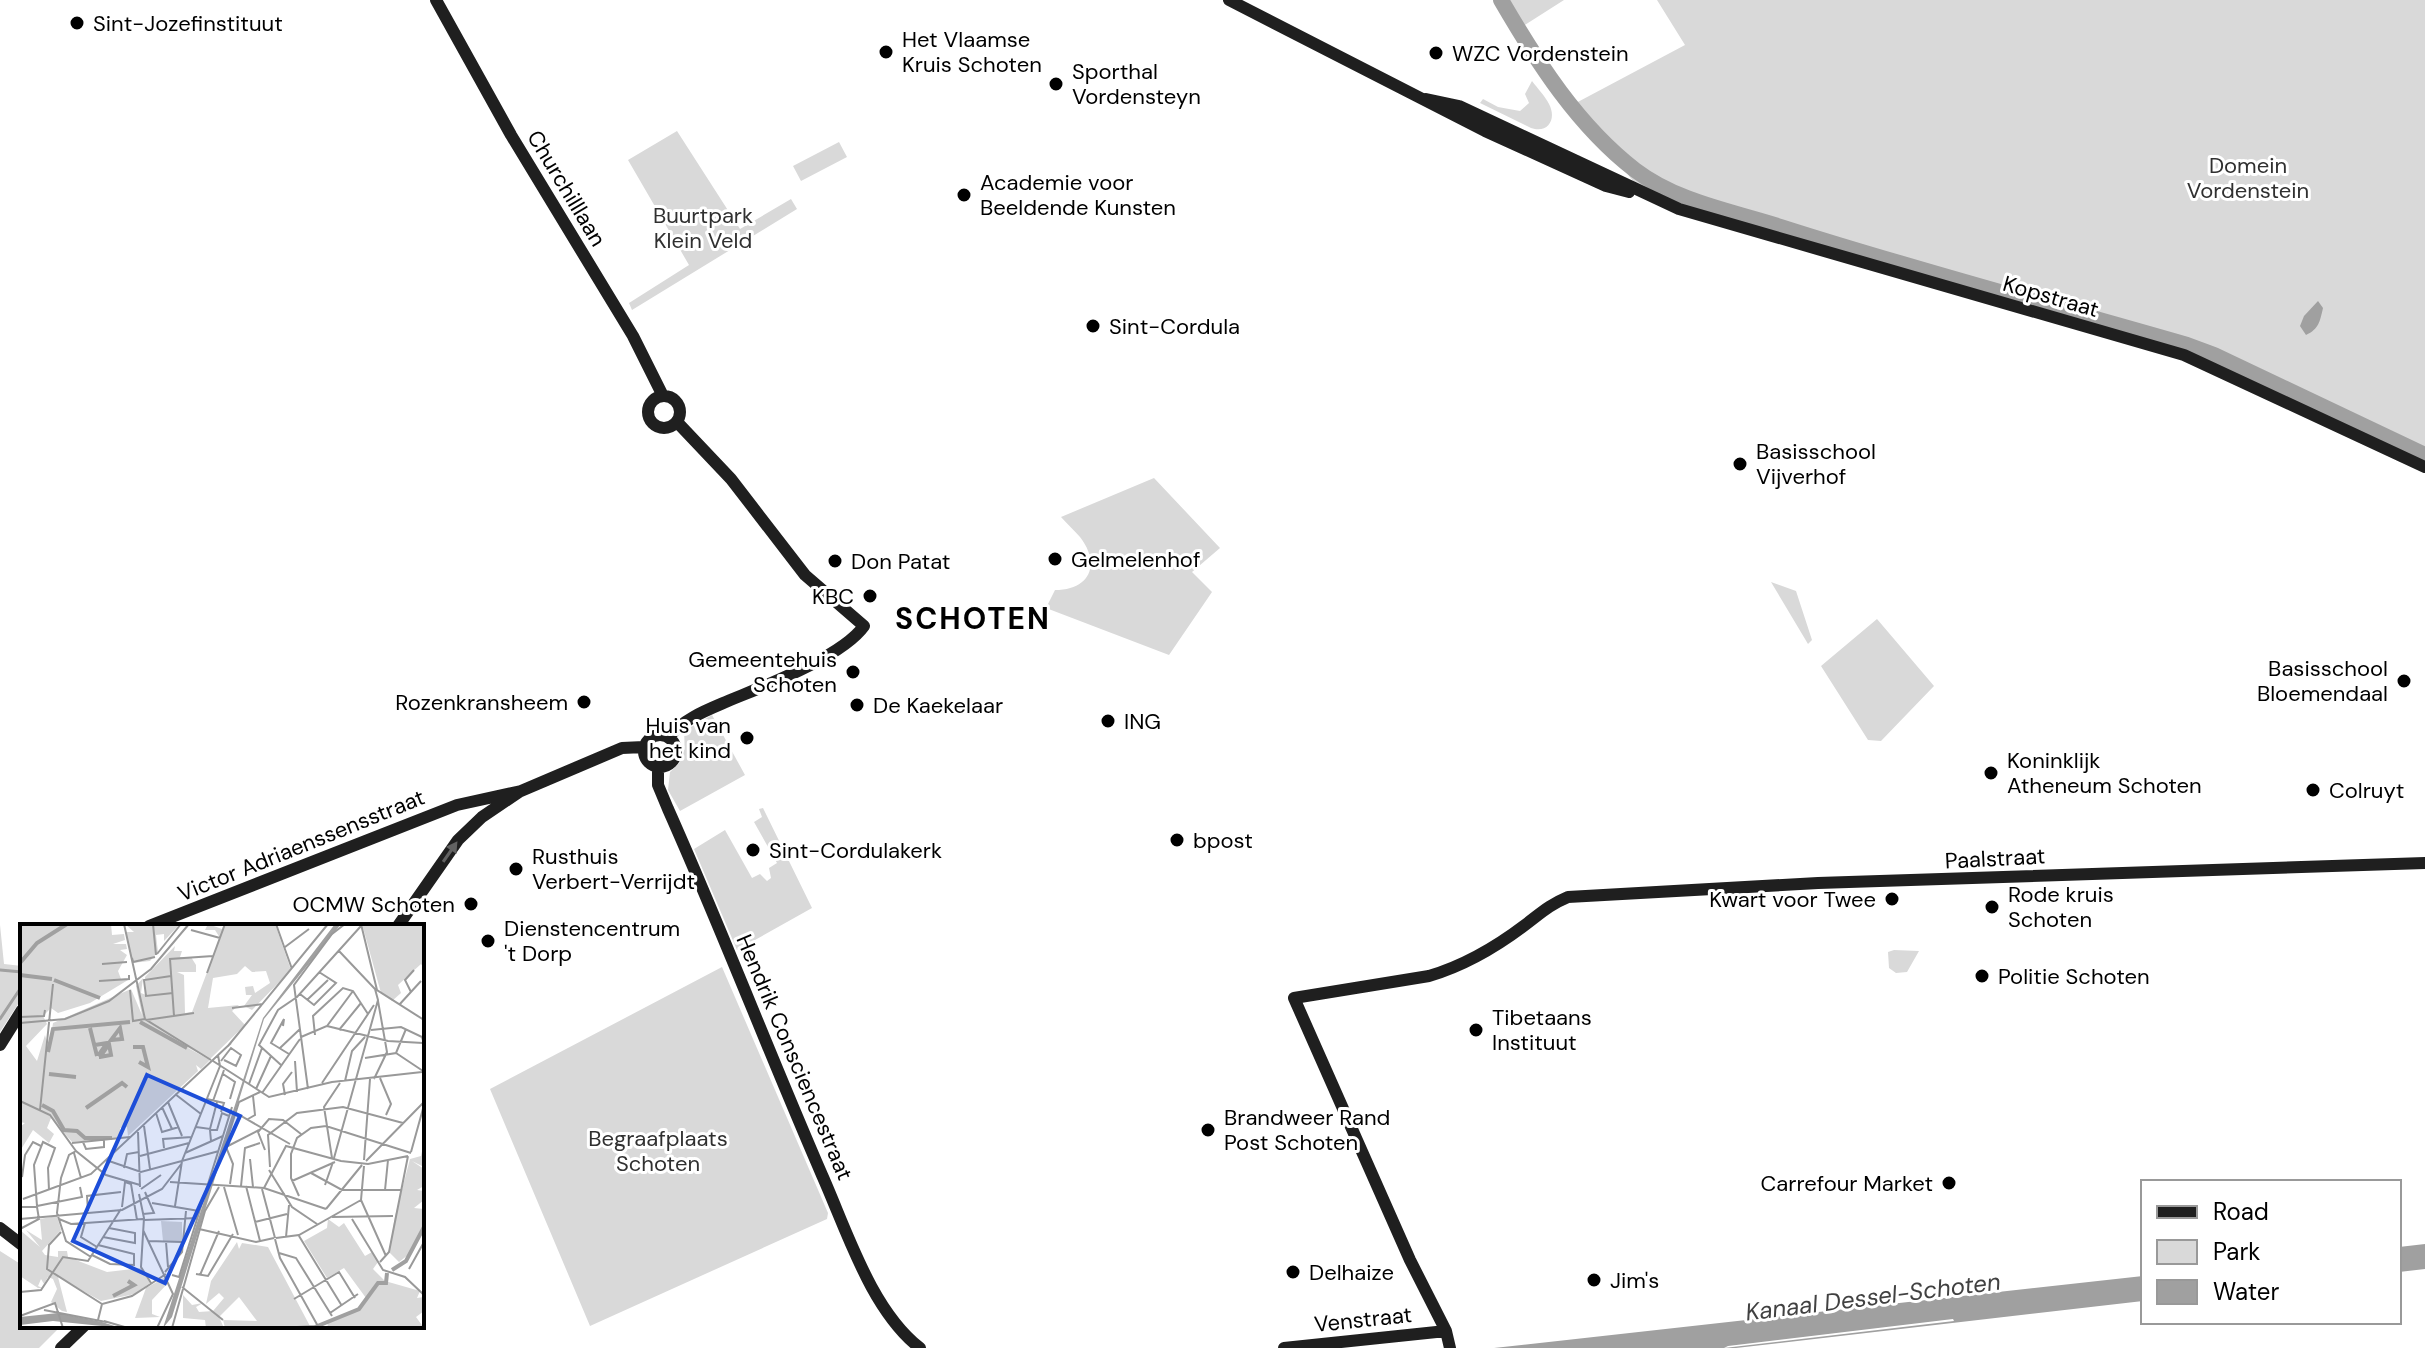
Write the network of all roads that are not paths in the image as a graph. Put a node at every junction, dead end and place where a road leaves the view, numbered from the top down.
1 (436, 0) edge
2 (1221, 0) edge
3 (1234, 3) edge
4 (663, 396) junction
5 (677, 422) junction
6 (2425, 467) edge
7 (669, 737) junction
8 (644, 747) junction
9 (658, 767) junction
10 (521, 791) junction
11 (2425, 863) edge
12 (154, 924) edge
13 (399, 924) edge
14 (20, 1013) edge
15 (0, 1045) edge
16 (0, 1228) edge
17 (20, 1243) edge
18 (82, 1328) edge
19 (1449, 1341) edge
20 (61, 1348) edge
21 (920, 1348) edge
22 (1284, 1348) edge

1 - 4 street, Churchilllaan
2 - 3 street, Kopstraat
3 - 6 street, Kopstraat
4 - 5 street
4 - 5 street
5 - 7 street
7 - 8 street
7 - 9 street
8 - 9 street
8 - 10 street
9 - 21 street, Hendrik Consciencestraat
10 - 12 street, Victor Adriaenssensstraat
13 -> 10 street
11 - 19 street, Paalstraat
14 - 15 street
16 - 17 street
18 - 20 street
19 - 22 street, Venstraat

